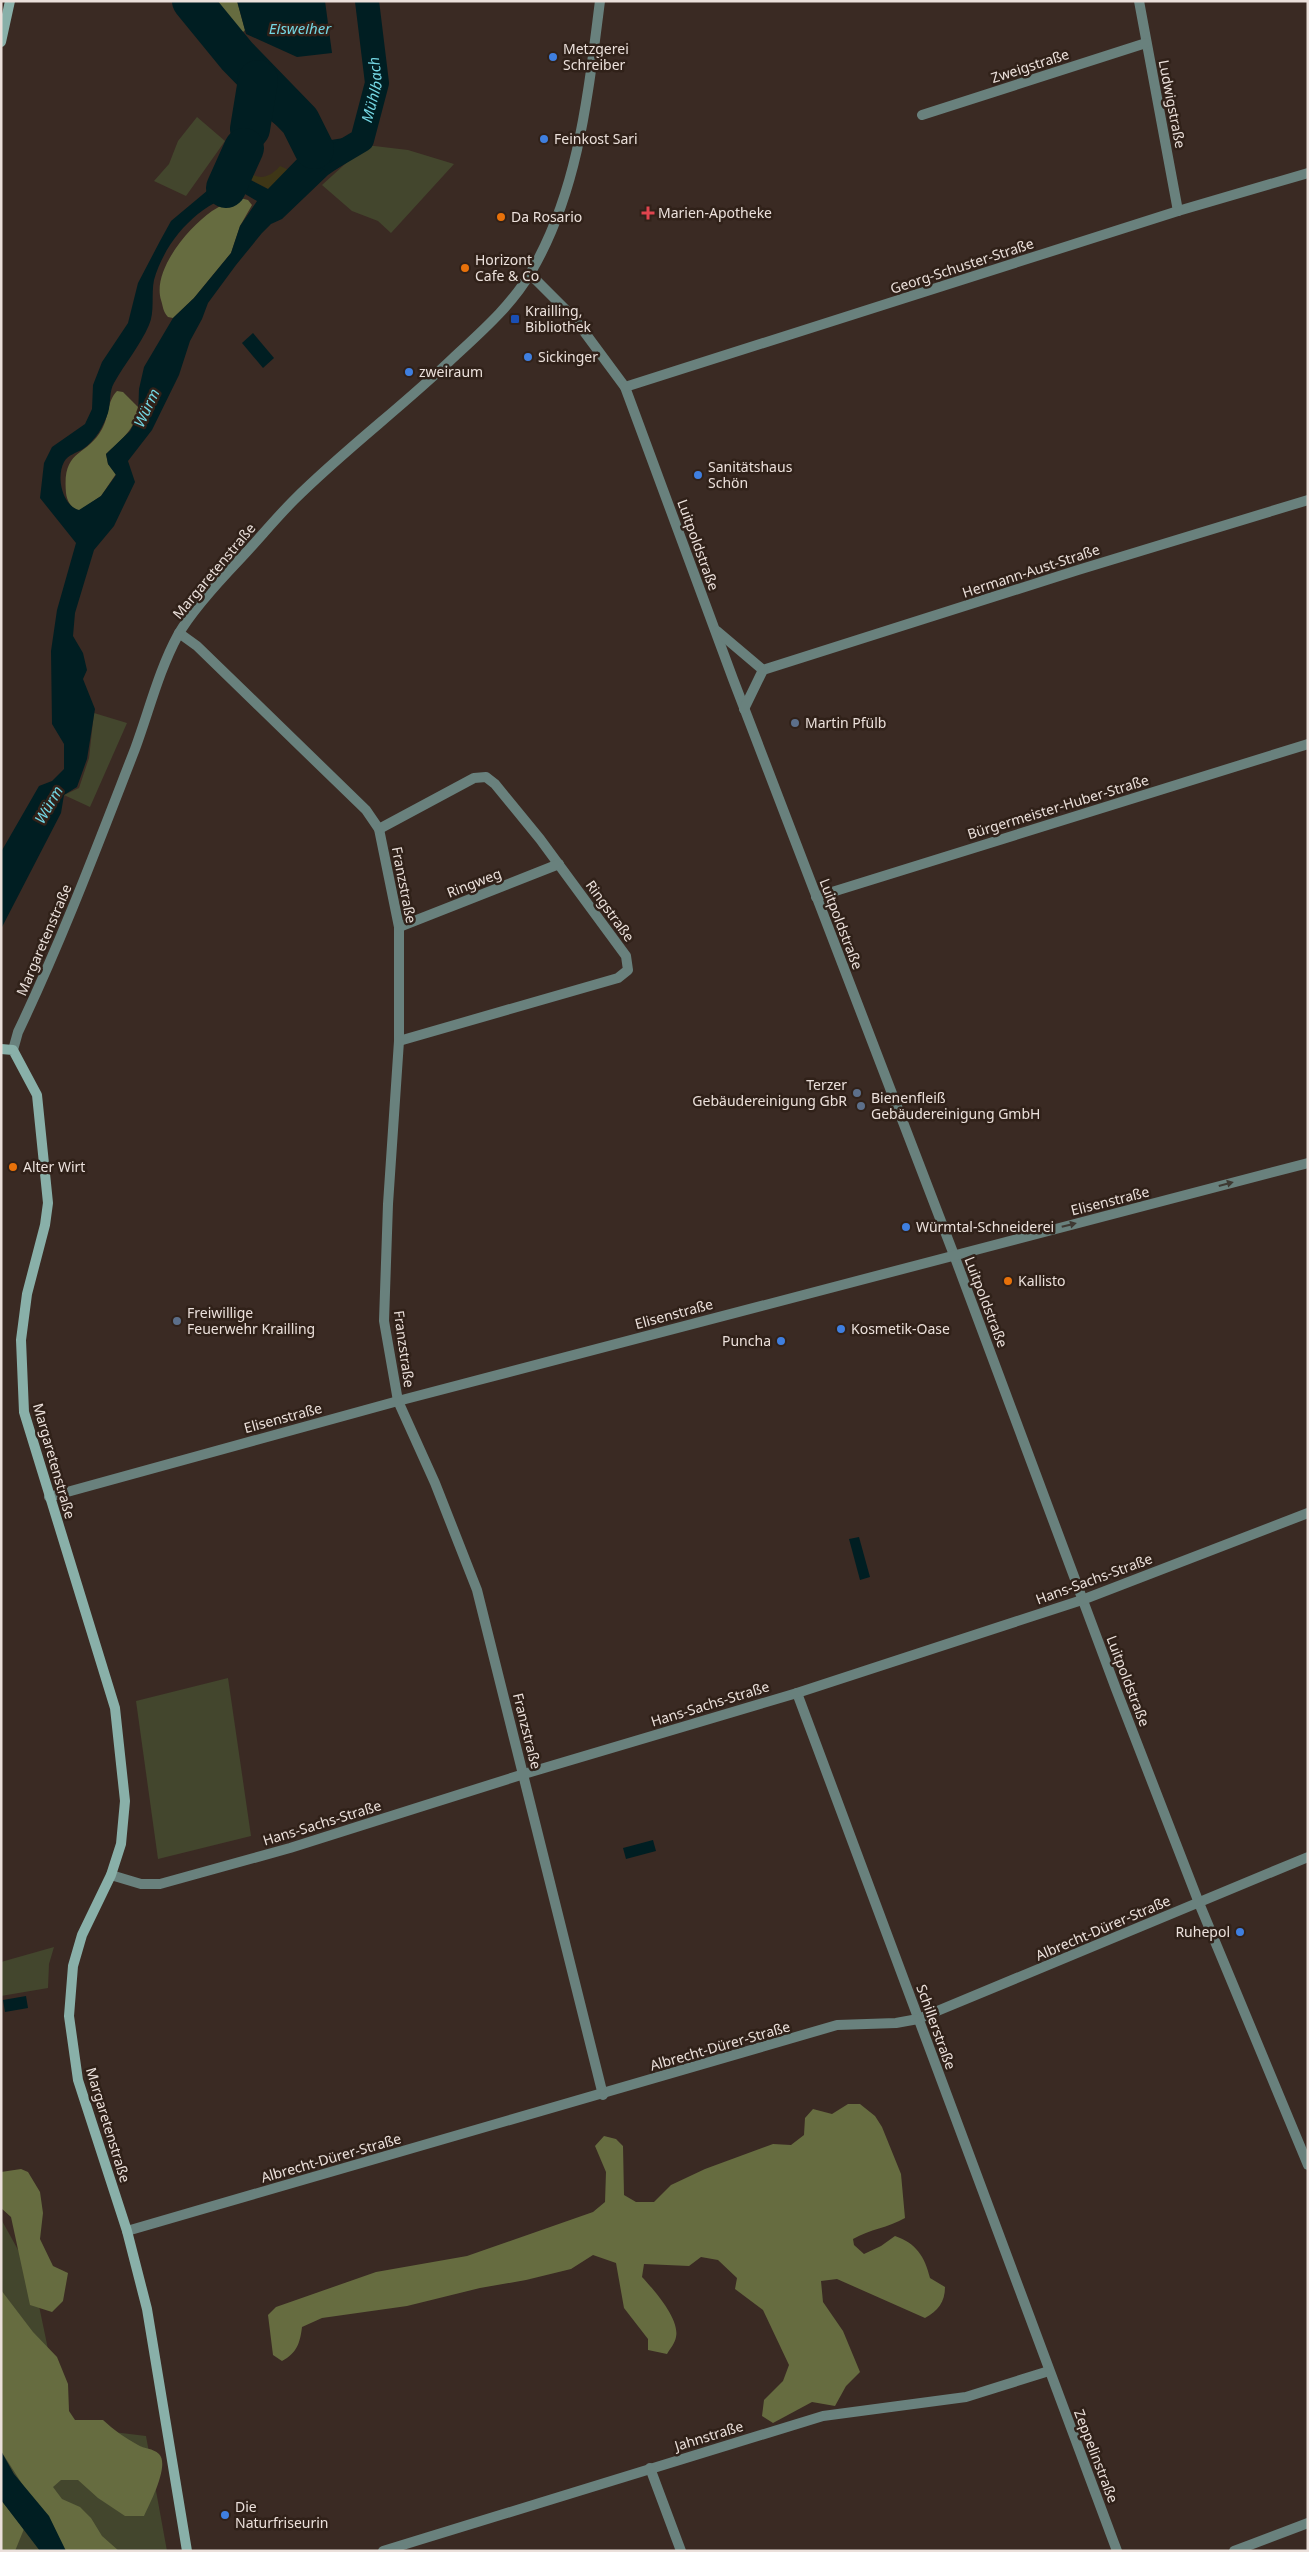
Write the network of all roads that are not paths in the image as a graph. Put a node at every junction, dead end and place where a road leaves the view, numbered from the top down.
1 (10, 1) edge
2 (600, 1) edge
3 (1139, 1) edge
4 (1, 42) edge
5 (1146, 43) junction
6 (922, 115) dead end
7 (1308, 172) edge
8 (1178, 211) junction
9 (530, 274) junction
10 (625, 388) junction
11 (1308, 500) edge
12 (715, 629) junction
13 (179, 634) junction
14 (763, 670) junction
15 (744, 709) junction
16 (1308, 744) edge
17 (379, 829) junction
18 (559, 864) junction
19 (816, 897) junction
20 (399, 927) junction
21 (399, 1041) junction
22 (1, 1049) edge
23 (13, 1050) junction
24 (1308, 1163) edge
25 (954, 1255) junction
26 (398, 1401) junction
27 (49, 1497) junction
28 (1308, 1513) edge
29 (1082, 1600) junction
30 (797, 1693) junction
31 (524, 1774) junction
32 (1308, 1857) edge
33 (111, 1874) junction
34 (1199, 1903) junction
35 (918, 2019) junction
36 (602, 2095) junction
37 (1304, 2150) edge
38 (1308, 2165) edge
39 (127, 2231) junction
40 (1049, 2371) junction
41 (650, 2468) junction
42 (1308, 2524) edge
43 (187, 2551) edge
44 (383, 2551) edge
45 (682, 2551) edge
46 (1117, 2551) edge
47 (1234, 2551) edge

1 - 4 street
2 - 9 street, Margaretenstraße
3 - 5 street, Ludwigstraße
5 - 6 street, Zweigstraße
5 - 8 street, Ludwigstraße
7 - 8 street, Georg-Schuster-Straße
8 - 10 street, Georg-Schuster-Straße
9 - 10 street, Luitpoldstraße
9 - 13 street, Margaretenstraße
10 - 12 street, Luitpoldstraße
11 - 14 street, Hermann-Aust-Straße
12 - 14 street
12 - 15 street, Luitpoldstraße
13 - 17 street, Franzstraße
13 - 23 street, Margaretenstraße
14 - 15 street
15 - 19 street, Luitpoldstraße
16 - 19 street, Bürgermeister-Huber-Straße
17 - 18 street, Ringstraße
17 - 20 street, Franzstraße
18 - 20 street, Ringweg
18 - 21 street, Ringstraße
19 - 25 street, Luitpoldstraße
20 - 21 street, Franzstraße
21 - 26 street, Franzstraße
22 - 23 street
23 - 27 street, Margaretenstraße
25 -> 24 street, Elisenstraße
25 - 26 street, Elisenstraße
25 - 29 street, Luitpoldstraße
26 - 27 street, Elisenstraße
26 - 31 street, Franzstraße
27 - 33 street, Margaretenstraße
28 - 29 street, Hans-Sachs-Straße
29 - 30 street, Hans-Sachs-Straße
29 - 34 street, Luitpoldstraße
30 - 31 street, Hans-Sachs-Straße
30 - 35 street, Schillerstraße
31 - 33 street, Hans-Sachs-Straße
31 - 36 street, Franzstraße
32 - 34 street, Albrecht-Dürer-Straße
33 - 39 street, Margaretenstraße
34 - 35 street, Albrecht-Dürer-Straße
34 - 37 street, Luitpoldstraße
35 - 36 street, Albrecht-Dürer-Straße
35 - 40 street, Schillerstraße
36 - 39 street, Albrecht-Dürer-Straße
37 - 38 street, Luitpoldstraße
39 - 43 street, Margaretenstraße
40 - 41 street, Jahnstraße
40 - 46 street, Zeppelinstraße
41 - 44 street, Jahnstraße
41 - 45 street
42 - 47 street

